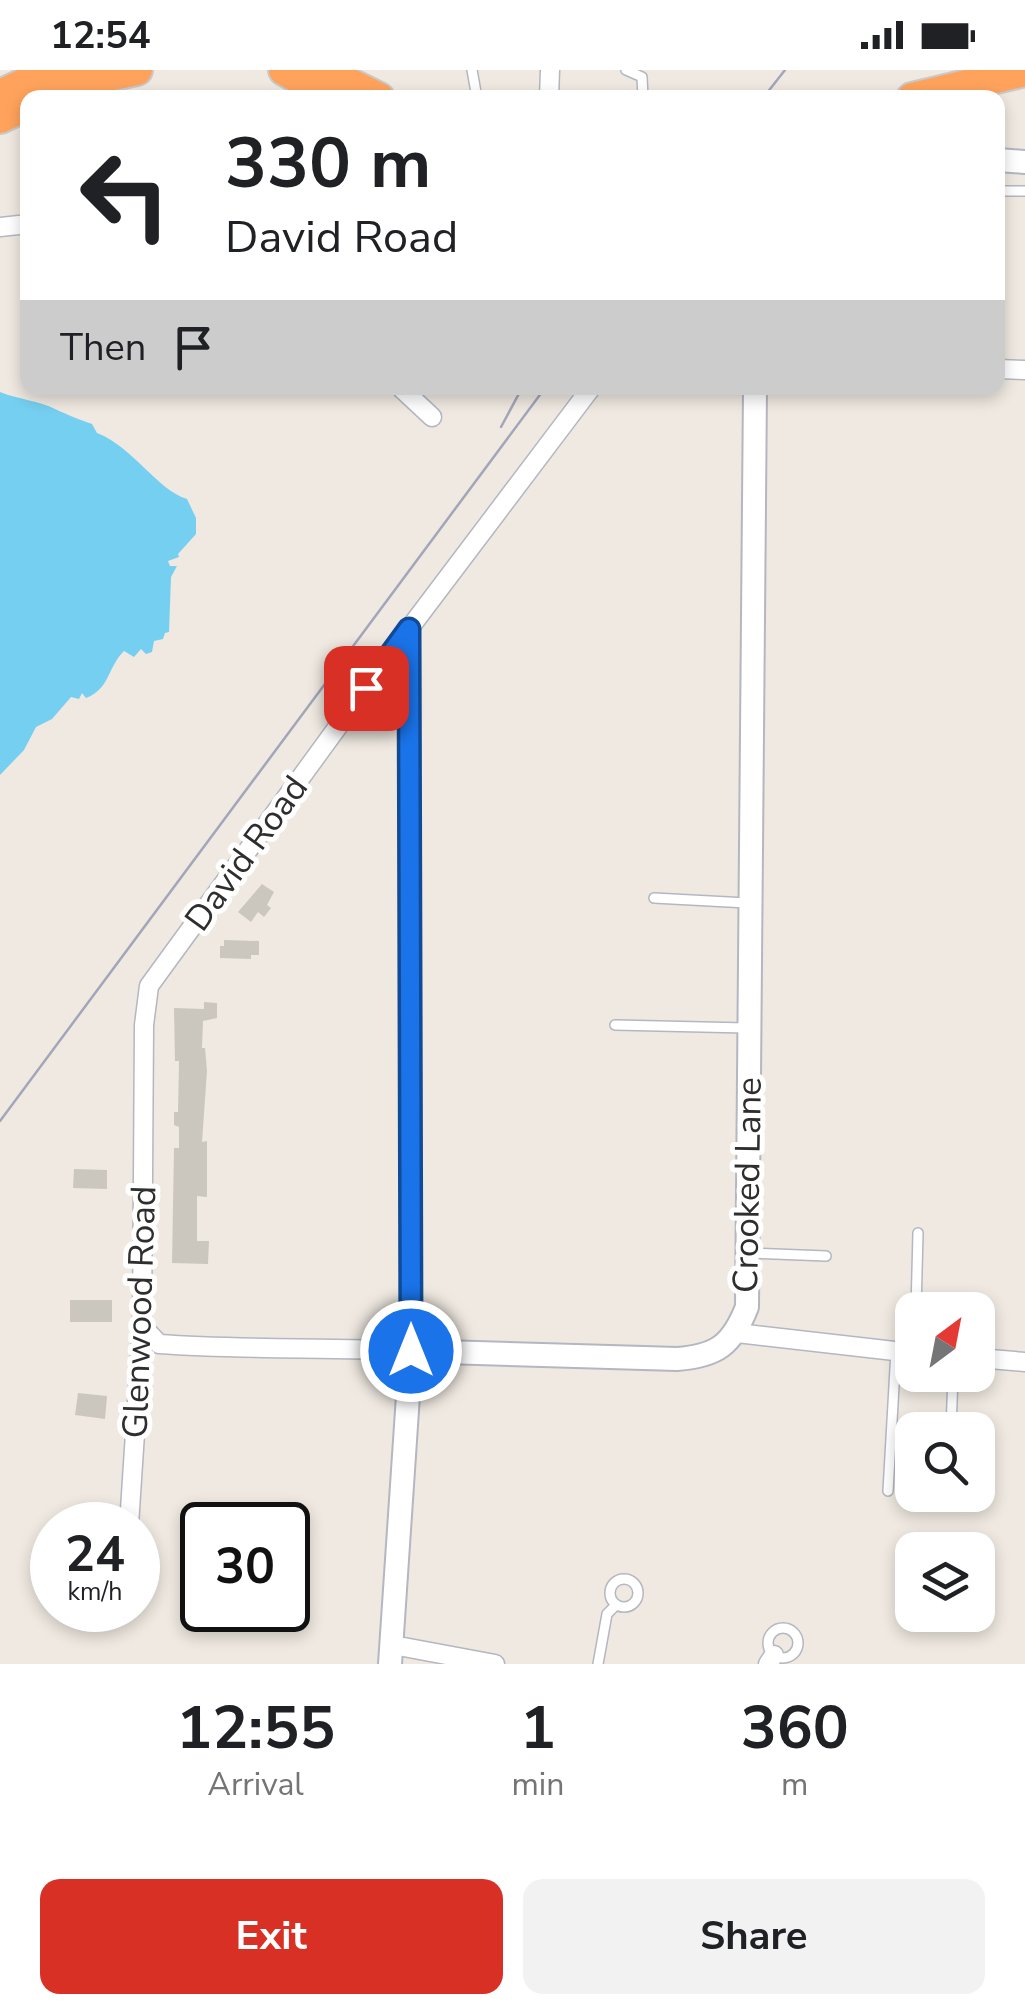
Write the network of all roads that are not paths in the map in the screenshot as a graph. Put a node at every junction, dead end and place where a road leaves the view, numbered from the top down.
1 (137, 70) edge
2 (273, 70) edge
3 (284, 70) edge
4 (626, 70) edge
5 (1025, 71) edge
6 (75, 74) edge
7 (969, 77) edge
8 (324, 79) edge
9 (54, 90) edge
10 (356, 90) edge
11 (643, 90) edge
12 (934, 90) edge
13 (0, 95) edge
14 (408, 395) edge
15 (586, 395) edge
16 (755, 395) edge
17 (432, 418) dead end
18 (409, 629) junction
19 (654, 898) dead end
20 (750, 904) junction
21 (615, 1025) dead end
22 (748, 1028) junction
23 (145, 1100) joint
24 (918, 1233) dead end
25 (746, 1253) junction
26 (826, 1256) dead end
27 (916, 1292) edge
28 (142, 1326) junction
29 (736, 1333) junction
30 (411, 1351) junction
31 (895, 1351) edge
32 (995, 1359) edge
33 (1025, 1362) edge
34 (899, 1392) edge
35 (888, 1490) dead end
36 (131, 1502) edge
37 (616, 1605) dead end
38 (392, 1654) edge
39 (495, 1664) edge
40 (598, 1664) edge

1 - 6 highway
2 - 8 highway
3 - 8 highway
4 - 11 lane
5 - 7 highway
6 - 9 highway
6 - 13 highway
7 - 12 highway
8 - 10 highway
14 - 17 street
15 - 18 street, David Road
16 - 20 street, Crooked Lane
18 - 23 street, David Road
18 - 30 street
19 - 20 lane
20 - 22 street, Crooked Lane
21 - 22 lane
22 - 25 street, Crooked Lane
23 - 28 street, Glenwood Road
24 - 27 lane
25 - 26 lane
25 - 29 street, Crooked Lane
28 - 30 street
28 - 36 street, Glenwood Road
29 - 30 street, Crooked Lane
29 - 31 street
30 - 38 street
32 - 33 street
34 - 35 lane
37 - 40 lane
38 - 39 street

